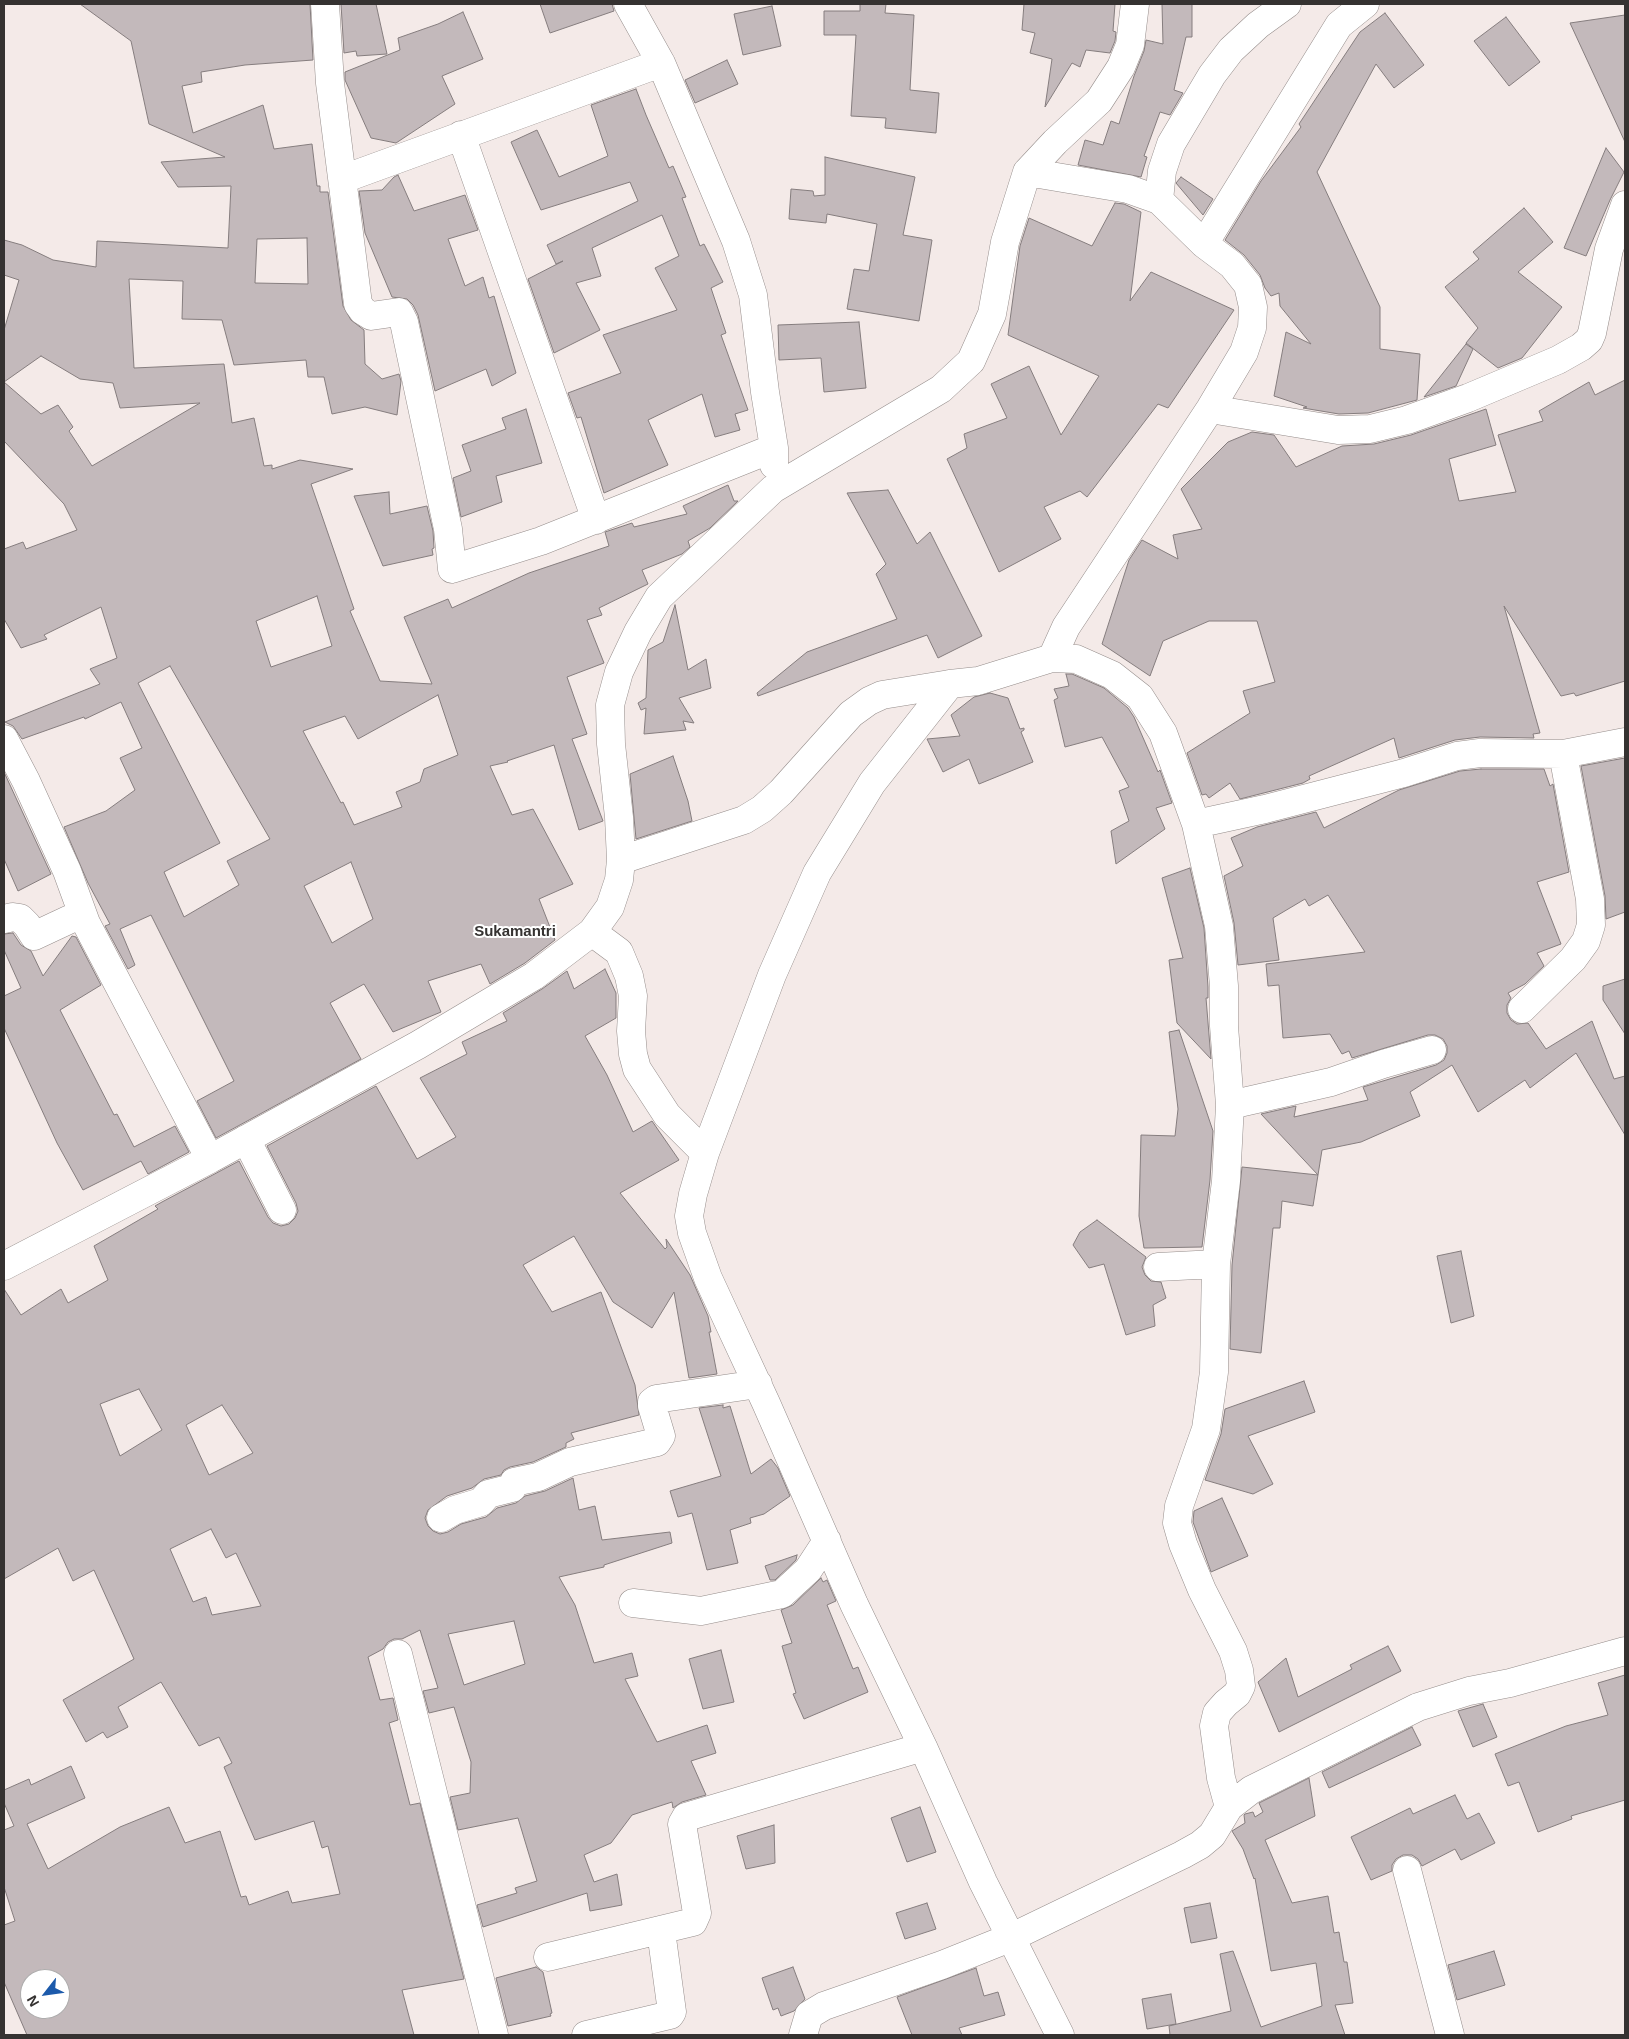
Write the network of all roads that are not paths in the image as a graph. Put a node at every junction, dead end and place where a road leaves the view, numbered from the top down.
1 (325, 4) edge
2 (628, 4) edge
3 (1135, 4) edge
4 (1287, 4) edge
5 (1365, 4) edge
6 (661, 63) junction
7 (461, 135) junction
8 (1027, 172) junction
9 (343, 179) junction
10 (1147, 195) junction
11 (1625, 205) edge
12 (1204, 244) junction
13 (1210, 409) junction
14 (774, 448) junction
15 (773, 489) junction
16 (596, 520) junction
17 (1052, 658) junction
18 (950, 684) junction
19 (1625, 742) edge
20 (1563, 754) junction
21 (15, 760) edge
22 (1196, 824) junction
23 (621, 860) junction
24 (82, 914) junction
25 (4, 919) edge
26 (592, 932) junction
27 (1522, 1009) dead end
28 (1432, 1050) dead end
29 (1230, 1105) junction
30 (246, 1140) junction
31 (704, 1153) junction
32 (210, 1159) junction
33 (282, 1210) dead end
34 (1216, 1264) junction
35 (4, 1266) edge
36 (1158, 1267) dead end
37 (758, 1384) junction
38 (441, 1518) dead end
39 (827, 1541) junction
40 (633, 1603) dead end
41 (1625, 1651) edge
42 (398, 1654) dead end
43 (923, 1747) junction
44 (1229, 1807) junction
45 (1407, 1870) dead end
46 (661, 1931) junction
47 (1012, 1937) junction
48 (548, 1957) dead end
49 (494, 2035) edge
50 (586, 2035) edge
51 (802, 2035) edge
52 (1060, 2035) edge
53 (1450, 2035) edge

1 - 9 street
2 - 6 street
3 - 8 street
4 - 10 street
5 - 12 street
6 - 7 street
6 - 14 street
7 - 9 street
7 - 16 street
8 - 10 street
8 - 15 street
9 - 16 street
10 - 12 street
11 - 13 street
12 - 13 street
13 - 17 street
14 - 15 street
14 - 16 street
15 - 23 street
17 - 18 street
17 - 22 street
18 - 23 street
18 - 31 street
19 - 20 street
20 - 22 street
20 - 27 street
21 - 24 street
22 - 29 street
23 - 26 street
24 - 25 street
24 - 32 street
26 - 30 street
26 - 31 street
28 - 29 street
29 - 34 street
30 - 32 street
30 - 33 street
31 - 37 street
32 - 35 street
34 - 36 street
34 - 44 street
37 - 38 street
37 - 39 street
39 - 40 street
39 - 43 street
41 - 44 street
42 - 49 street
43 - 46 street
43 - 47 street
44 - 47 street
45 - 53 street
46 - 48 street
46 - 50 street
47 - 51 street
47 - 52 street

